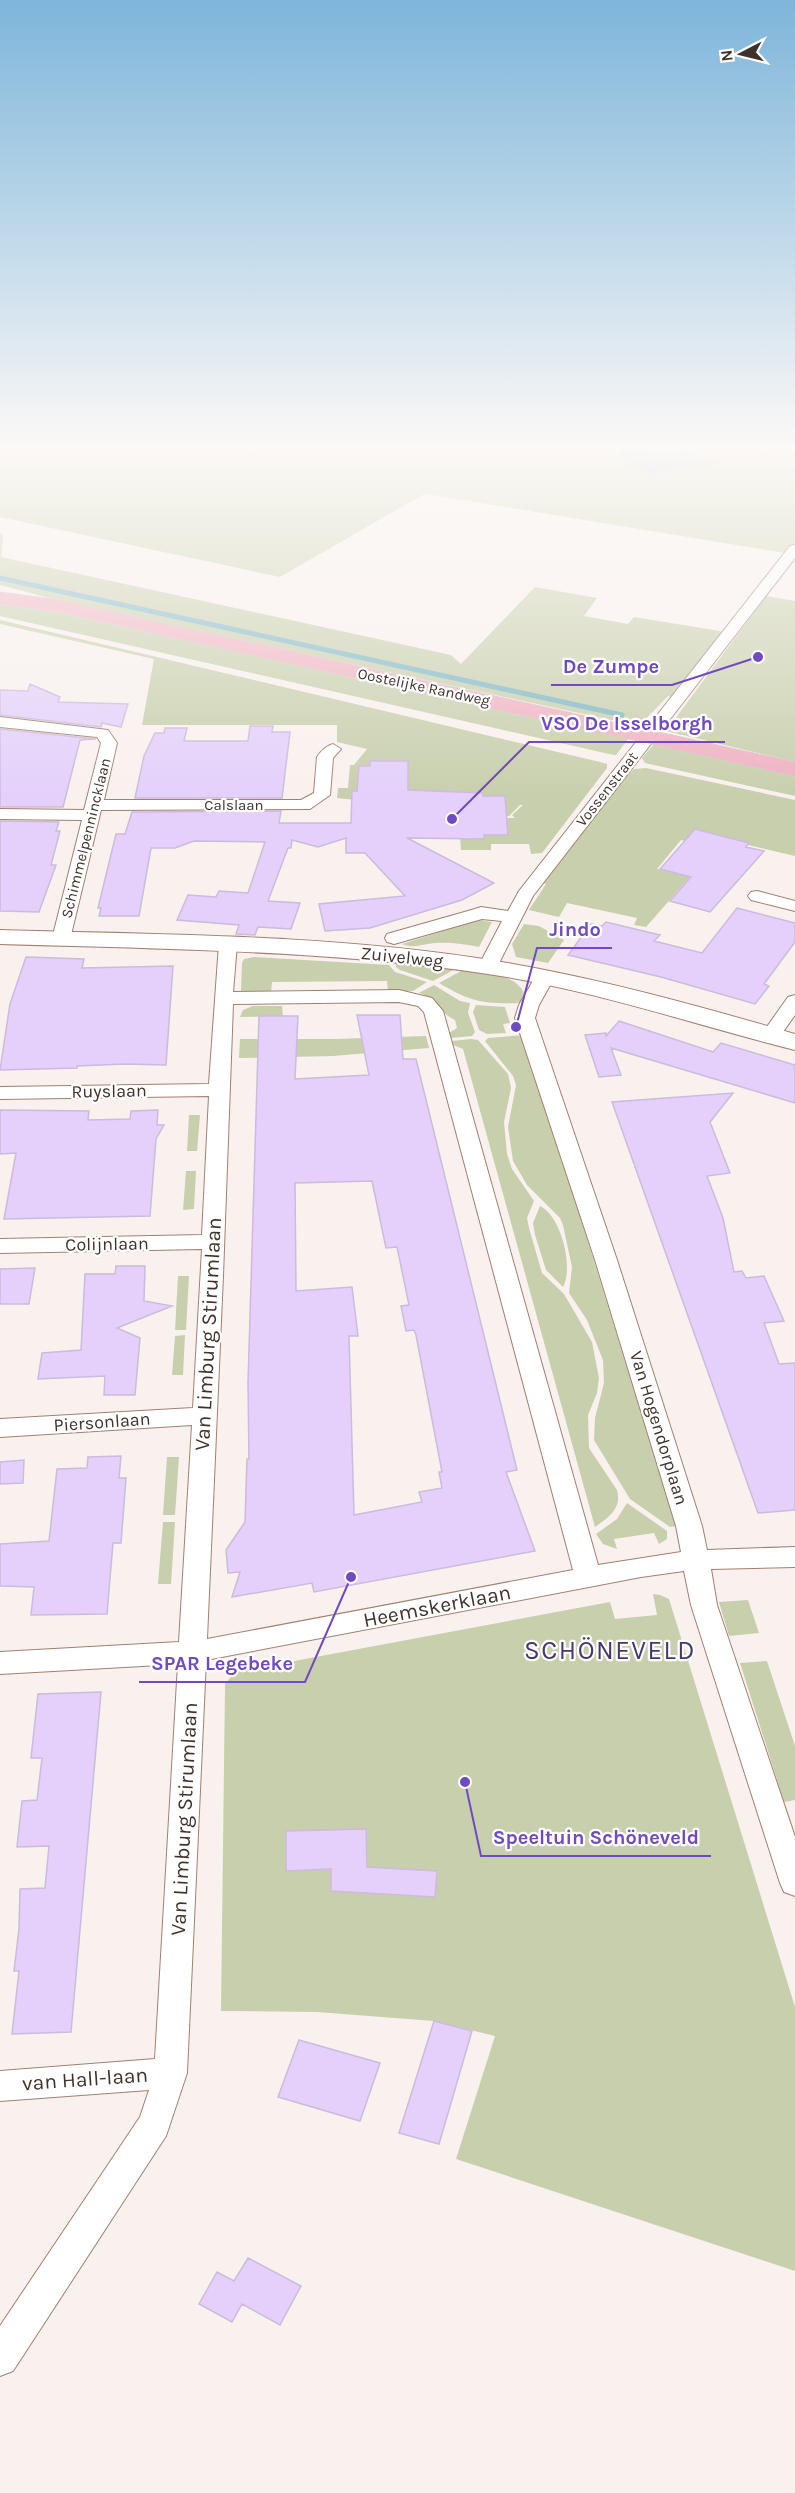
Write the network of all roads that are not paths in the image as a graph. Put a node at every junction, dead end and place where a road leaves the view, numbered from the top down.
1 (782, 565) edge
2 (0, 590) edge
3 (0, 598) edge
4 (54, 605) junction
5 (0, 722) edge
6 (649, 736) junction
7 (333, 749) dead end
8 (795, 768) edge
9 (92, 810) junction
10 (0, 814) edge
11 (757, 896) dead end
12 (795, 905) edge
13 (511, 918) junction
14 (0, 937) edge
15 (61, 939) junction
16 (394, 939) dead end
17 (228, 944) junction
18 (488, 967) junction
19 (544, 978) junction
20 (223, 998) junction
21 (795, 1001) edge
22 (771, 1035) junction
23 (795, 1042) edge
24 (219, 1089) junction
25 (0, 1093) edge
26 (213, 1242) junction
27 (0, 1246) edge
28 (204, 1416) junction
29 (0, 1428) edge
30 (795, 1557) edge
31 (695, 1560) junction
32 (588, 1577) junction
33 (193, 1652) junction
34 (0, 1664) edge
35 (795, 1883) edge
36 (171, 2073) junction
37 (0, 2086) edge
38 (0, 2358) edge

1 - 6 street, Vossenstraat
2 - 4 main road, Oostelijke Randweg
3 - 4 main road, Oostelijke Randweg
4 - 6 main road, Oostelijke Randweg
5 - 9 street, Schimmelpennincklaan
6 - 8 main road, Oostelijke Randweg
6 - 13 street, Vossenstraat
7 - 9 street, Calslaan
9 - 10 street
9 - 15 street, Schimmelpennincklaan
11 - 12 street
13 - 16 street
13 - 18 street, Vossenstraat
14 - 15 street, Zuivelweg
15 - 17 street, Zuivelweg
17 - 18 street, Zuivelweg
17 - 20 street, Van Limburg Stirumlaan
18 - 19 street, Zuivelweg
19 - 22 street, Zuivelweg
19 - 31 street, Van Hogendorplaan
20 - 24 street, Van Limburg Stirumlaan
20 - 32 street
21 - 22 street
22 - 23 street, Zuivelweg
24 - 25 street, Ruyslaan
24 - 26 street, Van Limburg Stirumlaan
26 - 27 street, Colijnlaan
26 - 28 street, Van Limburg Stirumlaan
28 - 29 street, Piersonlaan
28 - 33 street, Van Limburg Stirumlaan
30 - 31 street, Heemskerklaan
31 - 32 street, Heemskerklaan
31 - 35 street, Van Hogendorplaan
32 - 33 street, Heemskerklaan
33 - 34 street, Heemskerklaan
33 - 36 street, Van Limburg Stirumlaan
36 - 37 street, van Hall-laan
36 - 38 street, Van Limburg Stirumlaan

